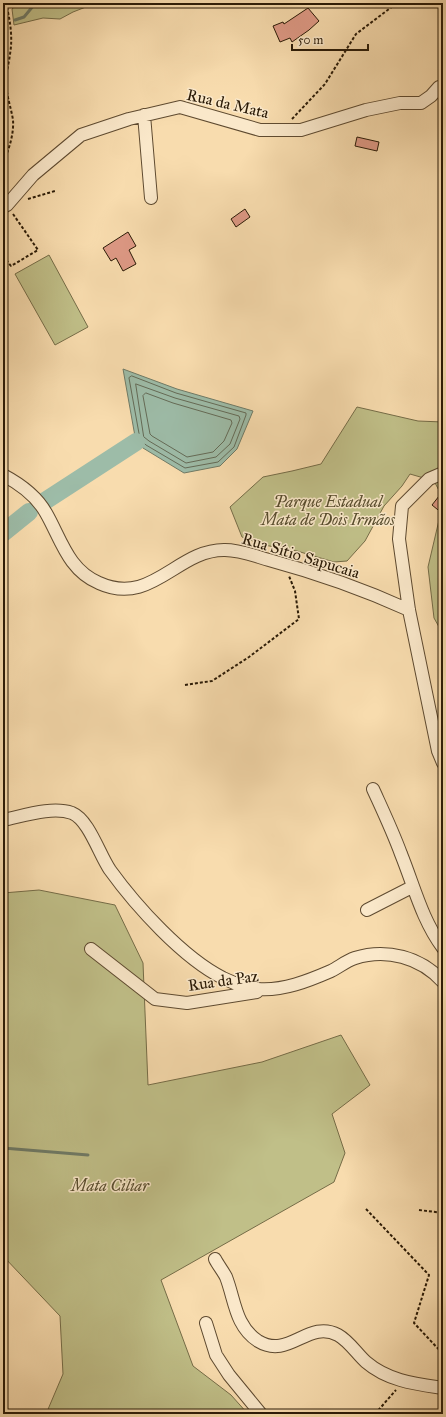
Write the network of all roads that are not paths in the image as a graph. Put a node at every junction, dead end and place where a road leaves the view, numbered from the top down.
1 (443, 86) edge
2 (144, 115) junction
3 (151, 198) dead end
4 (5, 206) edge
5 (443, 473) edge
6 (3, 475) edge
7 (408, 610) junction
8 (443, 763) edge
9 (373, 789) dead end
10 (3, 820) edge
11 (412, 887) junction
12 (366, 910) dead end
13 (443, 948) edge
14 (91, 949) dead end
15 (443, 982) edge
16 (280, 988) junction
17 (215, 1259) dead end
18 (206, 1323) dead end
19 (443, 1388) edge
20 (261, 1414) edge

1 - 2 street, Rua da Mata
2 - 3 street
2 - 4 street, Rua da Mata
5 - 7 street
6 - 7 street, Rua Sítio Sapucaia
7 - 8 street
9 - 11 street
10 - 16 street
11 - 12 street
11 - 13 street
14 - 16 street, Rua da Paz
15 - 16 street
17 - 19 street
18 - 20 street

